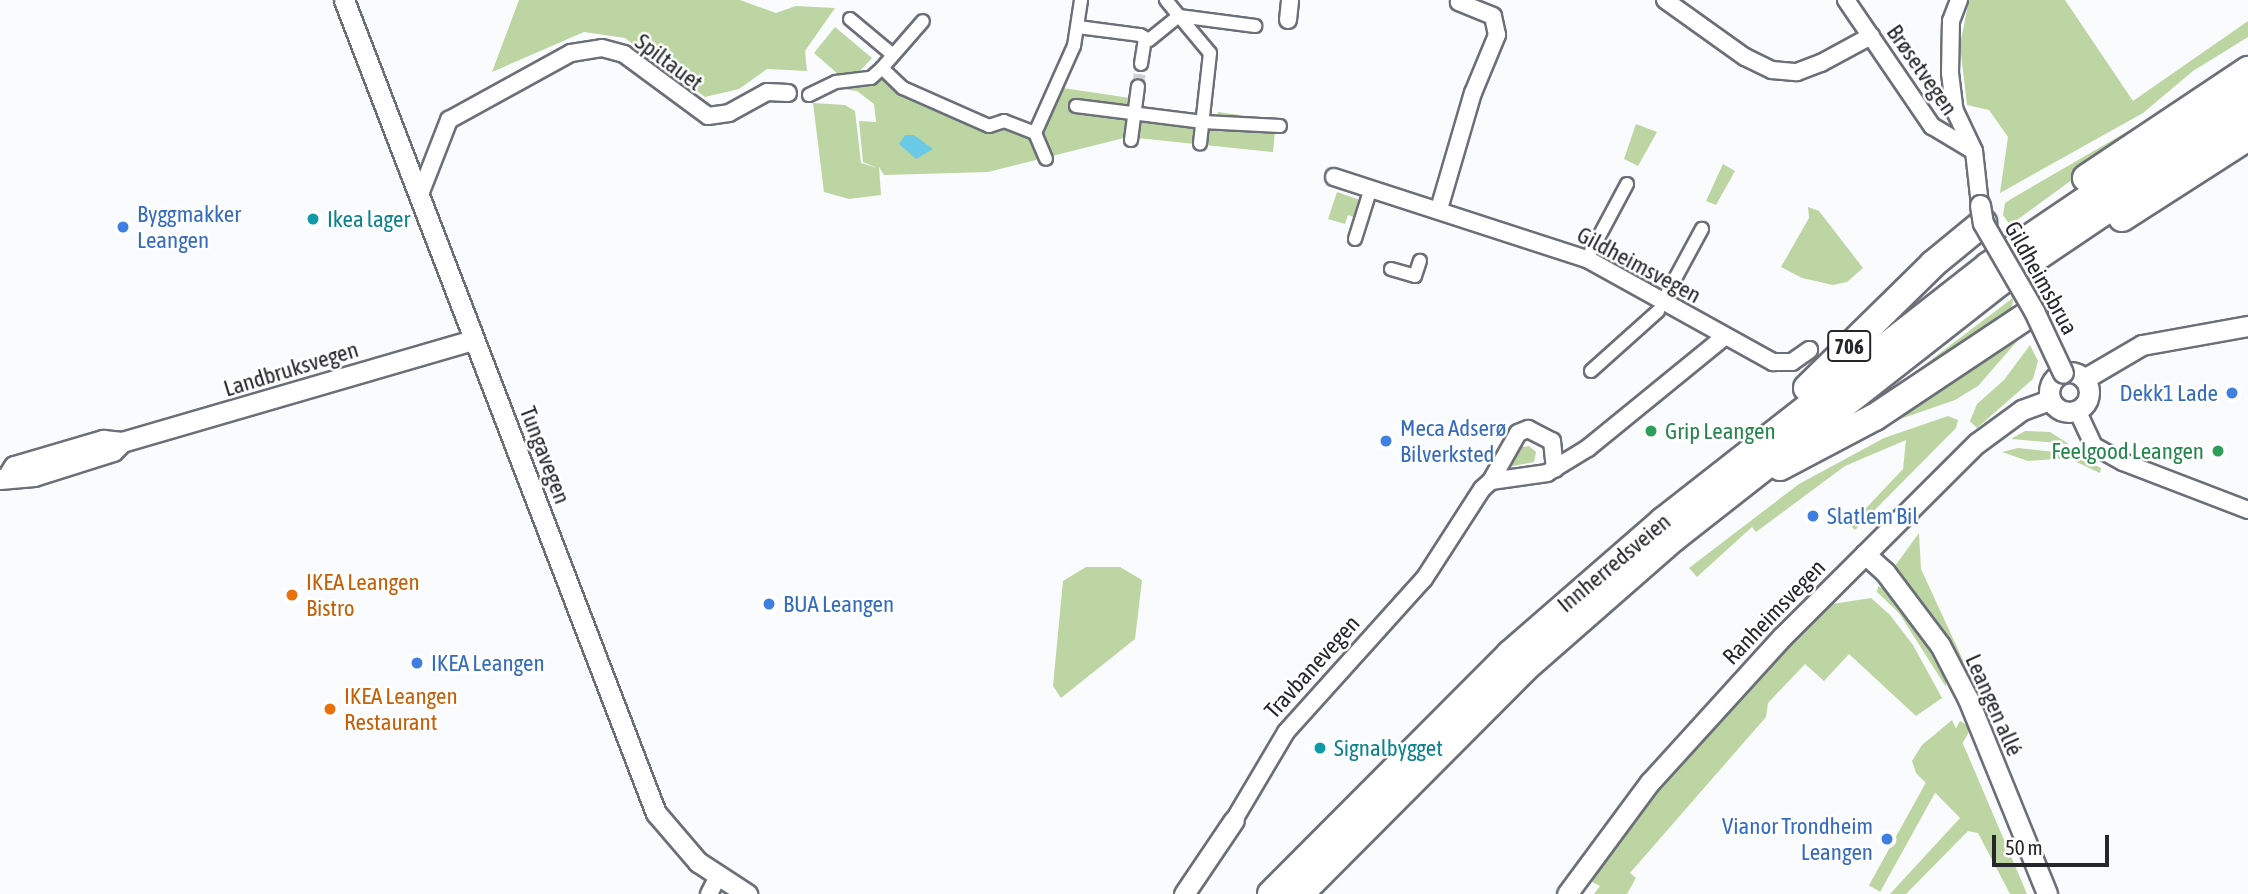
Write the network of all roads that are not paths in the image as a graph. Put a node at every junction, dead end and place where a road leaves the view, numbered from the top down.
1 (344, 0) edge
2 (1081, 0) edge
3 (1166, 0) edge
4 (1290, 0) edge
5 (1665, 0) edge
6 (1846, 0) edge
7 (1959, 0) edge
8 (1459, 2) dead end
9 (1179, 16) junction
10 (850, 19) dead end
11 (1288, 20) dead end
12 (923, 21) dead end
13 (1255, 26) dead end
14 (1078, 27) junction
15 (1871, 36) junction
16 (1145, 40) junction
17 (893, 55) junction
18 (1141, 64) tunnel mouth
19 (882, 68) junction
20 (2248, 69) edge
21 (1138, 86) tunnel mouth
22 (2248, 90) edge
23 (788, 93) dead end
24 (809, 95) dead end
25 (1076, 106) dead end
26 (1134, 114) junction
27 (2248, 115) edge
28 (1203, 122) junction
29 (1280, 126) dead end
30 (1035, 133) junction
31 (2248, 137) edge
32 (1130, 140) dead end
33 (1200, 144) dead end
34 (1974, 151) junction
35 (1046, 159) dead end
36 (1334, 177) dead end
37 (1628, 184) dead end
38 (1371, 188) junction
39 (419, 197) junction
40 (1439, 209) junction
41 (1982, 214) junction
42 (1702, 229) dead end
43 (1355, 239) dead end
44 (1587, 259) junction
45 (1420, 261) dead end
46 (1391, 269) dead end
47 (1994, 274) junction
48 (1661, 306) junction
49 (2034, 311) junction
50 (2248, 326) edge
51 (1724, 337) junction
52 (474, 340) junction
53 (1809, 350) dead end
54 (1591, 371) dead end
55 (2063, 373) junction
56 (2084, 379) junction
57 (2050, 400) junction
58 (2077, 410) junction
59 (1555, 468) junction
60 (4, 478) edge
61 (1491, 481) junction
62 (1725, 483) junction
63 (2248, 510) edge
64 (1865, 554) junction
65 (1234, 820) joint
66 (718, 876) junction
67 (709, 894) edge
68 (747, 894) edge
69 (1184, 894) edge
70 (1271, 894) edge
71 (1300, 894) edge
72 (1567, 894) edge
73 (2047, 894) edge

1 - 39 street, Tungavegen
2 - 14 street
3 - 9 street
4 - 11 street
5 - 15 street
6 - 15 street, Brøsetvegen
7 - 34 street
8 - 40 street
9 - 13 street
9 - 16 street
9 - 28 street
10 - 17 street
12 - 17 street
14 - 16 street
14 - 30 street
15 - 34 street, Brøsetvegen
16 - 18 street
17 - 19 street
19 - 24 street
19 - 30 street
20 - 47 highway, 706
21 - 26 street
22 - 47 highway, 706
23 - 39 street, Spiltauet
25 - 26 street
26 - 28 street
26 - 32 street
27 - 47 highway, 706
28 - 29 street
28 - 33 street
30 - 35 street
31 - 47 highway, 706
34 - 41 street
36 - 38 street, Gildheimsvegen
37 - 44 street
38 - 40 street, Gildheimsvegen
38 - 43 street
39 - 52 street, Tungavegen
40 - 44 street, Gildheimsvegen
41 - 49 street, Gildheimsbrua, bridge
41 - 62 highway, 706
42 - 48 street
44 - 48 street, Gildheimsvegen
45 - 46 street
47 - 62 highway, Innherredsveien / 706
48 - 51 street, Gildheimsvegen
48 - 54 street
49 - 55 street, Gildheimsbrua, bridge
49 - 62 highway, 706
50 - 56 street
51 - 53 street, Gildheimsvegen
51 - 59 street
52 - 60 street, Landbruksvegen
52 - 66 street, Tungavegen
55 - 56 street
55 - 57 street
56 - 58 street
57 - 58 street
57 - 64 street, Ranheimsvegen
58 - 63 street
59 - 61 street
59 - 61 street, Travbanevegen
61 - 65 street, Travbanevegen
62 - 70 highway, Innherredsveien / 706
62 - 71 highway, Innherredsveien / 706
64 - 72 street, Ranheimsvegen
64 - 73 street, Leangen allé
65 - 69 street, Travbanevegen
66 - 67 street
66 - 68 street, Tungavegen

